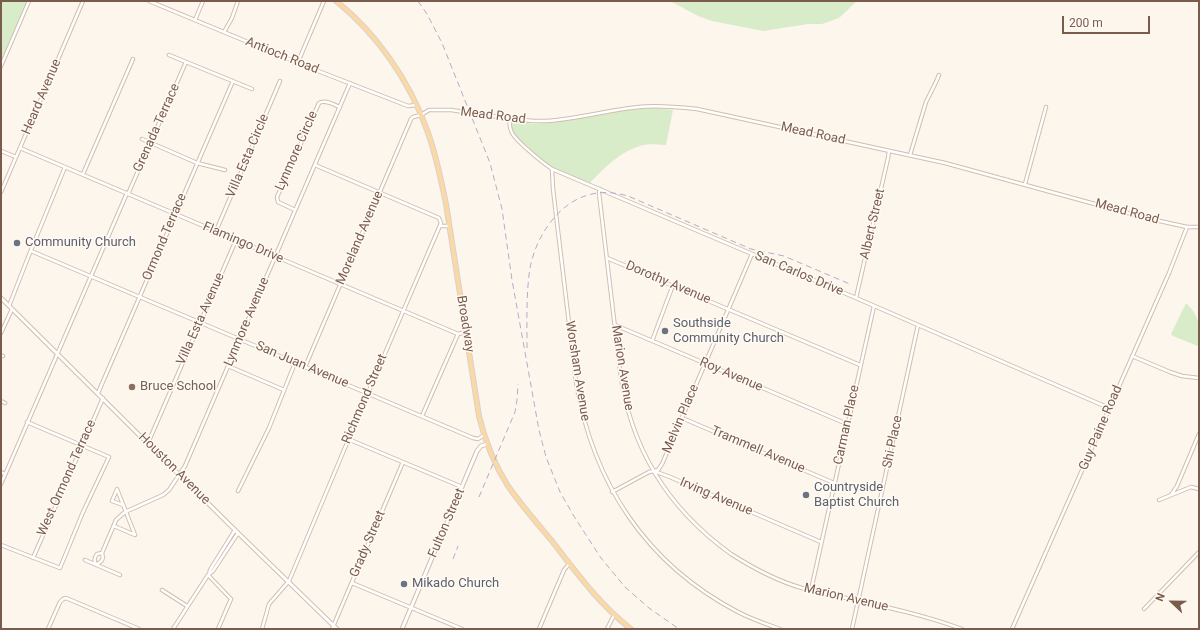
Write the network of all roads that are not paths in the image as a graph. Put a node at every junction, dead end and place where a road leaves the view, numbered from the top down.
1 (29, 1) edge
2 (83, 1) edge
3 (149, 1) edge
4 (203, 1) edge
5 (238, 1) edge
6 (324, 1) edge
7 (336, 1) edge
8 (195, 20) junction
9 (224, 32) junction
10 (169, 55) dead end
11 (133, 59) dead end
12 (186, 62) junction
13 (298, 62) junction
14 (1, 66) edge
15 (939, 75) dead end
16 (233, 81) junction
17 (280, 81) dead end
18 (350, 83) junction
19 (252, 89) dead end
20 (416, 106) junction
21 (340, 107) junction
22 (1046, 107) dead end
23 (421, 115) junction
24 (510, 118) junction
25 (142, 139) dead end
26 (151, 143) junction
27 (20, 148) junction
28 (1, 151) edge
29 (889, 151) junction
30 (910, 155) junction
31 (16, 157) junction
32 (197, 163) junction
33 (315, 165) junction
34 (65, 167) junction
35 (552, 168) junction
36 (225, 170) dead end
37 (83, 174) junction
38 (1024, 184) junction
39 (600, 189) junction
40 (1, 192) edge
41 (380, 193) junction
42 (127, 194) junction
43 (295, 210) junction
44 (175, 214) junction
45 (440, 226) junction
46 (449, 226) junction
47 (1188, 227) junction
48 (1199, 227) edge
49 (216, 231) junction
50 (236, 240) junction
51 (31, 251) junction
52 (752, 254) junction
53 (276, 256) junction
54 (607, 258) junction
55 (91, 276) junction
56 (340, 284) junction
57 (673, 286) junction
58 (139, 297) junction
59 (1, 298) edge
60 (856, 298) junction
61 (874, 306) junction
62 (10, 308) junction
63 (728, 309) junction
64 (403, 311) junction
65 (200, 322) junction
66 (918, 325) junction
67 (615, 326) junction
68 (1, 332) edge
69 (466, 332) junction
70 (458, 334) junction
71 (240, 339) junction
72 (652, 341) junction
73 (57, 354) junction
74 (1132, 356) junction
75 (295, 363) junction
76 (705, 363) junction
77 (860, 365) junction
78 (228, 366) junction
79 (305, 367) junction
80 (1199, 378) edge
81 (284, 390) junction
82 (98, 393) junction
83 (368, 393) junction
84 (103, 398) junction
85 (1, 401) edge
86 (5, 403) dead end
87 (1109, 408) junction
88 (422, 416) junction
89 (682, 418) junction
90 (27, 422) junction
91 (847, 424) junction
92 (1199, 434) edge
93 (484, 435) junction
94 (348, 439) junction
95 (148, 443) junction
96 (487, 444) junction
97 (82, 445) junction
98 (403, 462) junction
99 (654, 471) junction
100 (1, 472) edge
101 (5, 474) junction
102 (179, 474) junction
103 (834, 483) junction
104 (1, 484) edge
105 (462, 488) junction
106 (1199, 489) edge
107 (238, 491) dead end
108 (612, 492) junction
109 (1171, 495) junction
110 (1159, 500) dead end
111 (123, 505) junction
112 (125, 512) junction
113 (114, 526) junction
114 (236, 531) junction
115 (821, 542) junction
116 (1, 546) edge
117 (1199, 552) edge
118 (102, 553) junction
119 (33, 558) junction
120 (85, 560) dead end
121 (569, 564) junction
122 (96, 565) junction
123 (120, 575) dead end
124 (208, 575) junction
125 (289, 582) junction
126 (352, 583) junction
127 (162, 590) dead end
128 (811, 590) junction
129 (858, 600) junction
130 (187, 606) junction
131 (411, 607) junction
132 (1144, 609) dead end
133 (614, 615) junction
134 (333, 627) edge
135 (48, 629) edge
136 (139, 629) edge
137 (173, 629) edge
138 (218, 629) edge
139 (262, 629) edge
140 (337, 629) edge
141 (402, 629) edge
142 (462, 629) edge
143 (539, 629) edge
144 (607, 629) edge
145 (631, 629) edge
146 (780, 629) edge
147 (852, 629) edge
148 (962, 629) edge
149 (1012, 629) edge

1 - 14 street
2 - 27 street, Heard Avenue
3 - 8 street, Antioch Road
4 - 8 street
5 - 9 street
6 - 13 street
7 - 20 main road, Broadway
8 - 9 street, Antioch Road
9 - 13 street, Antioch Road
10 - 12 street
11 - 37 street
12 - 16 street
12 - 26 street, Grenada Terrace
13 - 18 street, Antioch Road
15 - 30 street
16 - 19 street
16 - 32 street, Ormond Terrace
17 - 49 street, Villa Esta Circle
18 - 20 street, Antioch Road
18 - 21 street, Lynmore Avenue
20 - 23 main road, Broadway
21 - 33 street, Lynmore Avenue
21 - 43 street, Lynmore Circle
22 - 38 street
23 - 24 street, Mead Road, bridge
23 - 41 street, Moreland Avenue
23 - 46 main road, Broadway
24 - 29 street, Mead Road
24 - 35 street, San Carlos Drive
25 - 26 street
26 - 32 street
26 - 42 street, Grenada Terrace
27 - 31 street, Heard Avenue
27 - 34 street, Flamingo Drive
28 - 31 street
29 - 30 street, Mead Road
29 - 60 street, Albert Street
30 - 38 street, Mead Road
31 - 40 street, Heard Avenue
32 - 36 street
32 - 44 street, Ormond Terrace
33 - 41 street
33 - 43 street, Lynmore Avenue
34 - 37 street, Flamingo Drive
34 - 51 street
35 - 39 street, San Carlos Drive
35 - 108 street, Worsham Avenue
37 - 42 street, Flamingo Drive
38 - 47 street, Mead Road
39 - 52 street, San Carlos Drive
39 - 54 street, Marion Avenue
41 - 45 street
41 - 56 street, Moreland Avenue
42 - 44 street, Flamingo Drive
42 - 55 street, Grenada Terrace
43 - 53 street, Lynmore Avenue
44 - 49 street, Flamingo Drive
44 - 58 street, Ormond Terrace
45 - 46 street
45 - 64 street, Richmond Street
46 - 69 main road, Broadway
47 - 48 street, Mead Road
47 - 74 street, Guy Paine Road
49 - 50 street, Flamingo Drive
50 - 53 street, Flamingo Drive
50 - 65 street, Villa Esta Avenue
51 - 55 street, San Juan Avenue
51 - 62 street
52 - 60 street, San Carlos Drive
52 - 63 street, Melvin Place
53 - 56 street, Flamingo Drive
53 - 71 street, Lynmore Avenue
54 - 57 street, Dorothy Avenue
54 - 67 street, Marion Avenue
55 - 58 street, San Juan Avenue
55 - 73 street, Grenada Terrace
56 - 64 street, Flamingo Drive
56 - 79 street, Moreland Avenue
57 - 63 street, Dorothy Avenue
57 - 72 street
58 - 65 street, San Juan Avenue
58 - 82 street, Ormond Terrace
59 - 62 street, Houston Avenue
60 - 61 street, San Carlos Drive
61 - 66 street, San Carlos Drive
61 - 77 street, Carman Place
62 - 68 street
62 - 73 street, Houston Avenue
63 - 76 street, Melvin Place
63 - 77 street, Dorothy Avenue
64 - 70 street, Flamingo Drive
64 - 83 street, Richmond Street
65 - 71 street, San Juan Avenue
65 - 95 street, Villa Esta Avenue
66 - 87 street, San Carlos Drive
66 - 129 street, Shi Place
67 - 72 street, Roy Avenue
67 - 99 street, Marion Avenue
69 - 70 street
69 - 93 main road, Broadway
70 - 88 street
71 - 75 street, San Juan Avenue
71 - 78 street, Lynmore Avenue
72 - 76 street, Roy Avenue
73 - 82 street, Houston Avenue
73 - 90 street, Grenada Terrace
74 - 80 street
74 - 87 street, Guy Paine Road
75 - 79 street, San Juan Avenue
75 - 81 street
76 - 89 street, Melvin Place
76 - 91 street, Roy Avenue
77 - 91 street, Carman Place
78 - 81 street
78 - 102 street, Lynmore Avenue
79 - 83 street, San Juan Avenue
81 - 107 street
82 - 84 street, Houston Avenue
83 - 88 street, San Juan Avenue
83 - 94 street, Richmond Street
84 - 95 street, Houston Avenue
84 - 97 street, West Ormond Terrace
85 - 86 street
87 - 149 street, Guy Paine Road
88 - 93 street, San Juan Avenue
89 - 99 street, Melvin Place
89 - 103 street, Trammell Avenue
90 - 97 street
90 - 101 street, Grenada Terrace
91 - 103 street, Carman Place
92 - 109 street
93 - 96 main road, Broadway
94 - 98 street
94 - 125 street, Richmond Street
95 - 102 street, Houston Avenue
96 - 105 street, Fulton Street
96 - 121 main road, Broadway
97 - 119 street, West Ormond Terrace
97 - 119 street
98 - 105 street
98 - 126 street, Grady Street
99 - 108 street
99 - 115 street, Irving Avenue
99 - 128 street, Marion Avenue
100 - 101 street
101 - 104 street, Grenada Terrace
102 - 112 street, Lynmore Avenue
102 - 114 street, Houston Avenue
103 - 115 street, Carman Place
105 - 131 street, Fulton Street
106 - 109 street
108 - 146 street, Worsham Avenue
109 - 110 street
111 - 111 street
111 - 112 street
112 - 113 street, Lynmore Avenue
112 - 113 street
113 - 118 street, Lynmore Avenue
114 - 124 street
114 - 125 street, Houston Avenue
115 - 128 street, Carman Place
116 - 119 street
117 - 132 street
118 - 122 street, Lynmore Avenue
118 - 122 street, Lynmore Avenue
120 - 122 street
121 - 133 main road, Broadway
121 - 143 street
122 - 123 street
124 - 130 street
124 - 138 street
125 - 134 street, Houston Avenue
125 - 139 street, Richmond Street
126 - 131 street
126 - 134 street, Grady Street
127 - 130 street
128 - 129 street, Marion Avenue
129 - 147 street, Shi Place
129 - 148 street, Marion Avenue
130 - 137 street
131 - 141 street, Fulton Street
131 - 142 street
133 - 144 street
133 - 145 main road, Broadway
134 - 140 street, Houston Avenue
135 - 136 street

